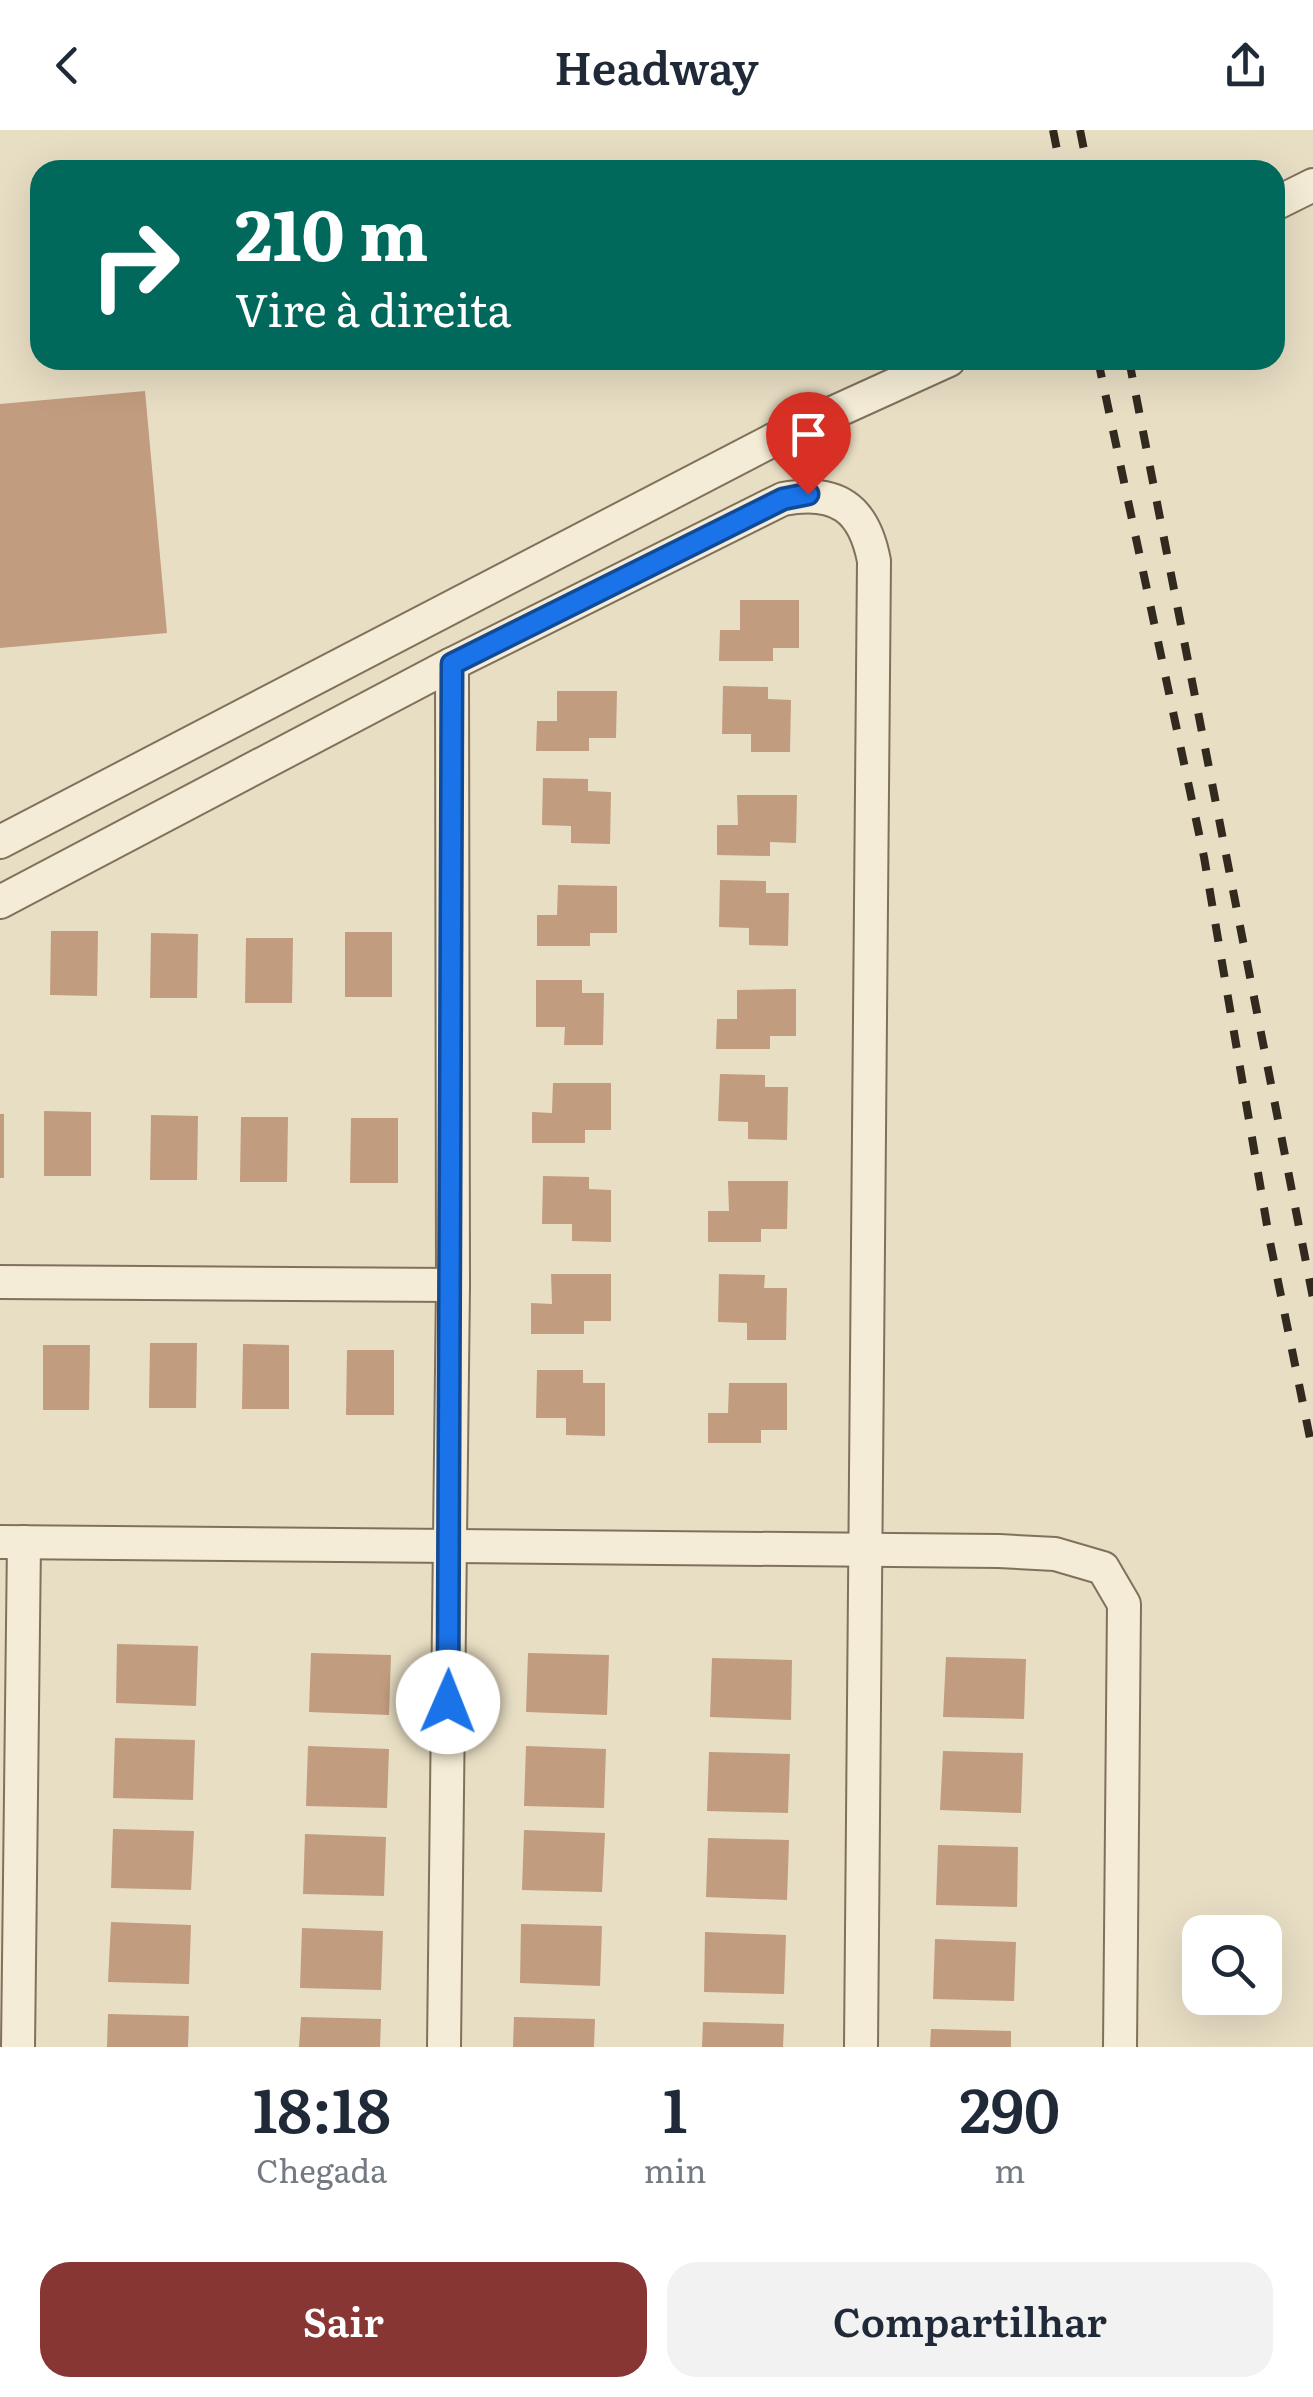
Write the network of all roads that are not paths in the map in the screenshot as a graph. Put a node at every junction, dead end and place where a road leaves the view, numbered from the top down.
1 (1313, 185) edge
2 (1285, 199) edge
3 (927, 370) edge
4 (452, 664) junction
5 (0, 842) edge
6 (0, 902) edge
7 (0, 1282) edge
8 (453, 1285) junction
9 (12, 1542) edge
10 (450, 1548) junction
11 (863, 1553) junction
12 (18, 2047) edge
13 (444, 2047) edge
14 (861, 2047) edge
15 (1120, 2047) edge

1 - 2 street
3 - 5 street
4 - 6 street
4 - 8 street
4 - 11 street
7 - 8 street
8 - 10 street
9 - 10 street
9 - 12 street
10 - 11 street
10 - 13 street
11 - 14 street
11 - 15 street

